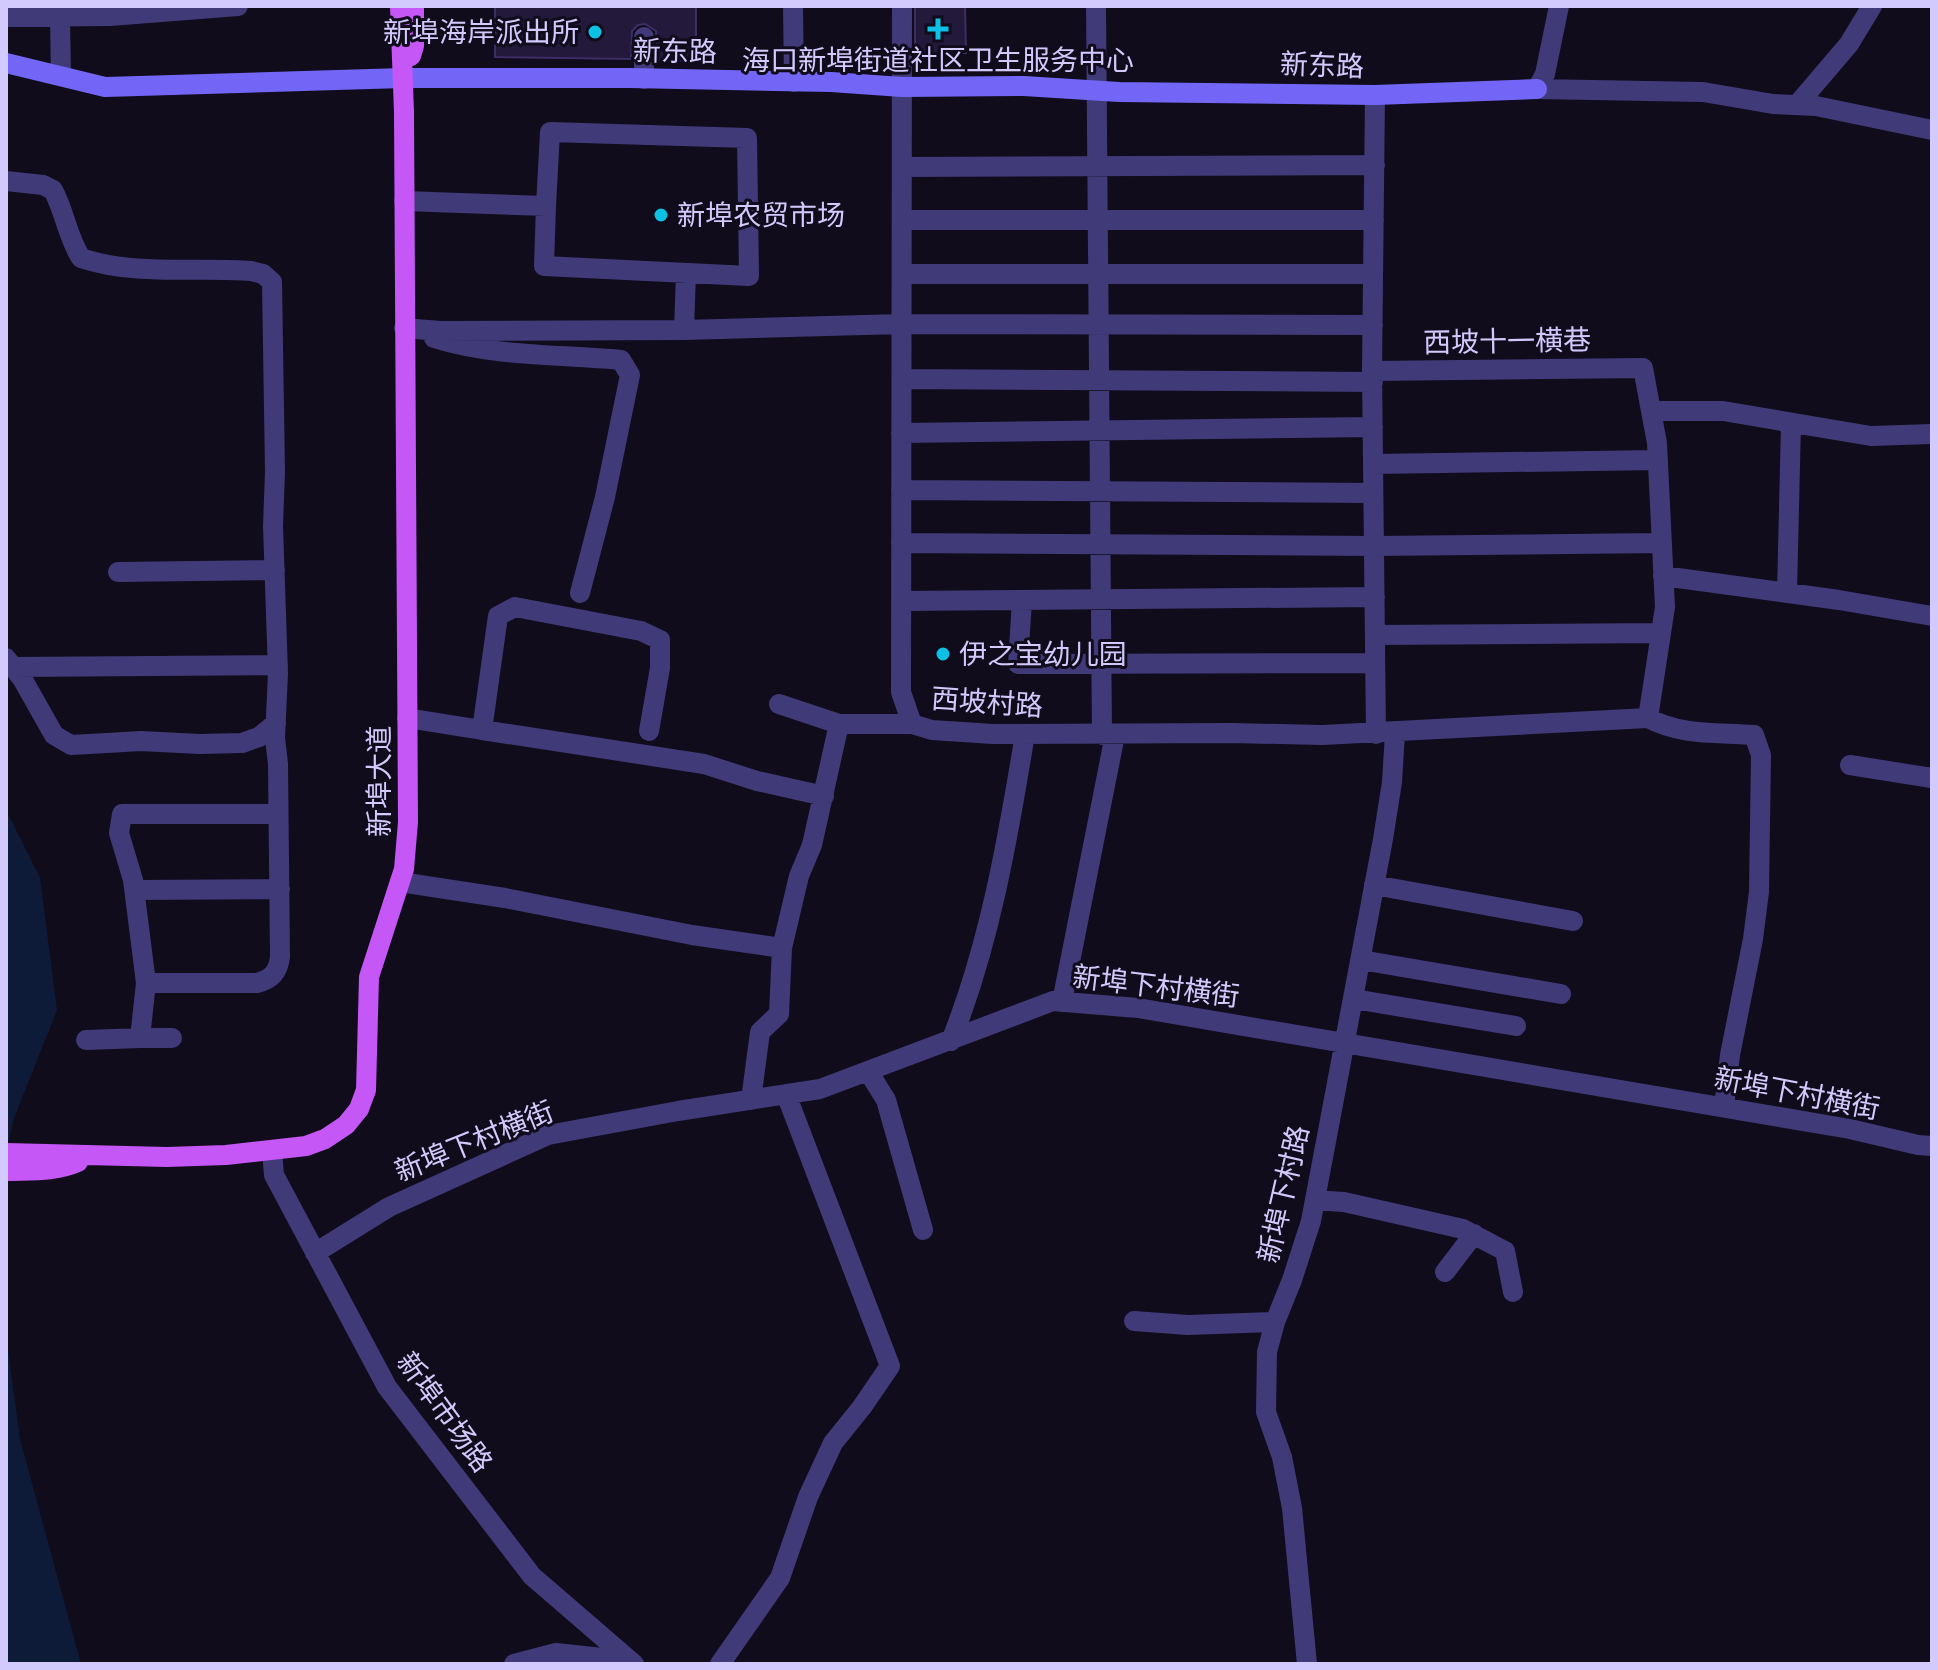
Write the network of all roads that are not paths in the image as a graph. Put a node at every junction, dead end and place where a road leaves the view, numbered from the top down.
1 (238, 6) edge
2 (400, 6) edge
3 (414, 6) edge
4 (793, 6) edge
5 (902, 6) edge
6 (1096, 6) edge
7 (1559, 6) edge
8 (1872, 6) edge
9 (6, 17) edge
10 (60, 18) junction
11 (644, 37) dead end
12 (6, 63) edge
13 (61, 76) junction
14 (403, 78) junction
15 (644, 79) junction
16 (794, 82) junction
17 (902, 87) junction
18 (1537, 89) junction
19 (1097, 91) junction
20 (1375, 95) junction
21 (1797, 105) junction
22 (1932, 130) edge
23 (1375, 165) junction
24 (902, 167) junction
25 (1098, 167) junction
26 (6, 181) edge
27 (404, 201) junction
28 (546, 206) junction
29 (902, 220) junction
30 (1098, 220) junction
31 (1374, 220) junction
32 (686, 273) junction
33 (902, 274) junction
34 (1099, 274) junction
35 (1373, 274) junction
36 (902, 324) junction
37 (1099, 325) junction
38 (1373, 325) junction
39 (404, 328) junction
40 (684, 330) junction
41 (1372, 377) junction
42 (902, 379) junction
43 (1099, 380) junction
44 (1651, 411) junction
45 (1791, 423) junction
46 (1373, 427) junction
47 (1100, 431) junction
48 (901, 433) junction
49 (1932, 434) edge
50 (1658, 460) junction
51 (1373, 464) junction
52 (901, 490) junction
53 (1100, 491) junction
54 (1373, 493) junction
55 (901, 543) junction
56 (1661, 543) junction
57 (1101, 544) junction
58 (1374, 546) junction
59 (275, 570) junction
60 (118, 572) dead end
61 (1663, 576) junction
62 (580, 593) dead end
63 (1787, 593) junction
64 (1375, 597) junction
65 (1101, 599) junction
66 (1022, 600) junction
67 (901, 601) junction
68 (1932, 616) edge
69 (1661, 633) junction
70 (1375, 635) junction
71 (9, 662) edge
72 (1375, 663) junction
73 (1102, 664) junction
74 (278, 665) junction
75 (779, 704) dead end
76 (407, 718) junction
77 (1648, 718) junction
78 (276, 723) junction
79 (839, 724) junction
80 (912, 724) junction
81 (482, 730) junction
82 (649, 731) dead end
83 (1025, 734) junction
84 (1385, 734) junction
85 (1108, 735) junction
86 (1850, 765) dead end
87 (1932, 778) edge
88 (824, 796) junction
89 (278, 814) junction
90 (400, 882) junction
91 (1374, 885) junction
92 (280, 889) junction
93 (135, 890) junction
94 (1573, 921) dead end
95 (782, 948) junction
96 (1361, 960) junction
97 (146, 983) junction
98 (1561, 994) dead end
99 (1354, 999) junction
100 (1062, 1002) junction
101 (1516, 1026) dead end
102 (140, 1038) junction
103 (172, 1038) dead end
104 (86, 1040) dead end
105 (951, 1041) junction
106 (1345, 1042) junction
107 (868, 1071) junction
108 (786, 1094) junction
109 (751, 1100) junction
110 (1724, 1107) junction
111 (1932, 1146) edge
112 (272, 1151) junction
113 (6, 1153) edge
114 (56, 1163) junction
115 (6, 1171) edge
116 (1315, 1200) junction
117 (923, 1230) dead end
118 (1474, 1234) junction
119 (315, 1253) junction
120 (1445, 1272) dead end
121 (1513, 1292) dead end
122 (1134, 1321) dead end
123 (1275, 1322) junction
124 (632, 1662) edge
125 (514, 1664) edge
126 (720, 1664) edge
127 (1307, 1664) edge

1 - 10 street
2 - 14 main road, 新埠大道
3 - 14 main road, 新埠大道
4 - 16 street
5 - 17 street, 西坡村路
6 - 19 street
7 - 18 street
8 - 21 street
9 - 10 street
10 - 13 street
11 - 15 street
12 - 13 street, 新东路
13 - 14 street, 新东路
14 - 15 street, 新东路
14 - 27 main road, 新埠大道
15 - 16 street, 新东路
16 - 17 street, 新东路
17 - 19 street, 新东路
17 - 24 street, 西坡村路
18 - 20 street, 新东路
18 - 21 street
19 - 20 street, 新东路
19 - 25 street
20 - 23 street, 新埠下村路
21 - 22 street
23 - 25 street
23 - 31 street, 新埠下村路
24 - 25 street
24 - 29 street, 西坡村路
25 - 30 street
26 - 59 street
27 - 28 street
27 - 39 main road, 新埠大道
28 - 32 street
28 - 32 street
29 - 30 street
29 - 33 street, 西坡村路
30 - 31 street
30 - 34 street
31 - 35 street, 新埠下村路
32 - 40 street
33 - 34 street
33 - 36 street, 西坡村路
34 - 35 street
34 - 37 street
35 - 38 street, 新埠下村路
36 - 37 street
36 - 40 street
36 - 42 street, 西坡村路
37 - 38 street
37 - 43 street
38 - 41 street, 新埠下村路
39 - 40 street
39 - 62 street
39 - 76 main road, 新埠大道
41 - 43 street, 西坡十一横巷
41 - 44 street, 西坡十一横巷
41 - 46 street, 新埠下村路
42 - 43 street, 西坡十一横巷
42 - 48 street, 西坡村路
43 - 47 street
44 - 45 street
44 - 50 street
45 - 49 street
45 - 63 street
46 - 47 street
46 - 51 street, 新埠下村路
47 - 48 street
47 - 53 street
48 - 52 street, 西坡村路
50 - 51 street
50 - 56 street
51 - 54 street, 新埠下村路
52 - 53 street
52 - 55 street, 西坡村路
53 - 54 street
53 - 57 street
54 - 58 street, 新埠下村路
55 - 57 street
55 - 67 street, 西坡村路
56 - 58 street
56 - 61 street
57 - 58 street
57 - 65 street
58 - 64 street, 新埠下村路
59 - 60 street
59 - 74 street
61 - 63 street
61 - 69 street
63 - 68 street
64 - 65 street
64 - 70 street, 新埠下村路
65 - 66 street
65 - 73 street
66 - 67 street
66 - 73 street
67 - 80 street, 西坡村路
69 - 70 street
69 - 77 street
70 - 72 street, 新埠下村路
71 - 74 street
71 - 78 street
72 - 73 street
72 - 84 street, 新埠下村路
73 - 85 street
74 - 78 street
75 - 79 street
76 - 81 street
76 - 90 main road, 新埠大道
77 - 84 street, 西坡村路
77 - 110 street
78 - 89 street
79 - 80 street
79 - 88 street
80 - 83 street, 西坡村路
81 - 82 street
81 - 88 street
83 - 85 street, 西坡村路
83 - 105 street
84 - 85 street, 西坡村路
84 - 91 street, 新埠下村路
85 - 100 street
86 - 87 street
88 - 95 street
89 - 92 street
89 - 93 street
90 - 95 street
90 - 112 main road, 新埠大道
91 - 94 street
91 - 96 street, 新埠下村路
92 - 93 street
92 - 97 street
93 - 97 street
95 - 109 street
96 - 98 street
96 - 99 street, 新埠下村路
97 - 102 street
99 - 101 street
99 - 106 street, 新埠下村路
100 - 105 street, 新埠下村横街
100 - 106 street, 新埠下村横街
102 - 103 street
102 - 104 street
105 - 107 street, 新埠下村横街
106 - 110 street, 新埠下村横街
106 - 116 street, 新埠下村路
107 - 108 street, 新埠下村横街
107 - 117 street
108 - 109 street, 新埠下村横街
108 - 126 street
109 - 119 street, 新埠下村横街
110 - 111 street, 新埠下村横街
112 - 114 main road, 新埠大道
112 - 119 street, 新埠市场路
113 - 114 main road
114 - 115 main road
116 - 118 street
116 - 123 street, 新埠下村路
118 - 120 street
118 - 121 street
119 - 124 street, 新埠市场路
122 - 123 street
123 - 127 street, 新埠下村路
124 - 125 street

